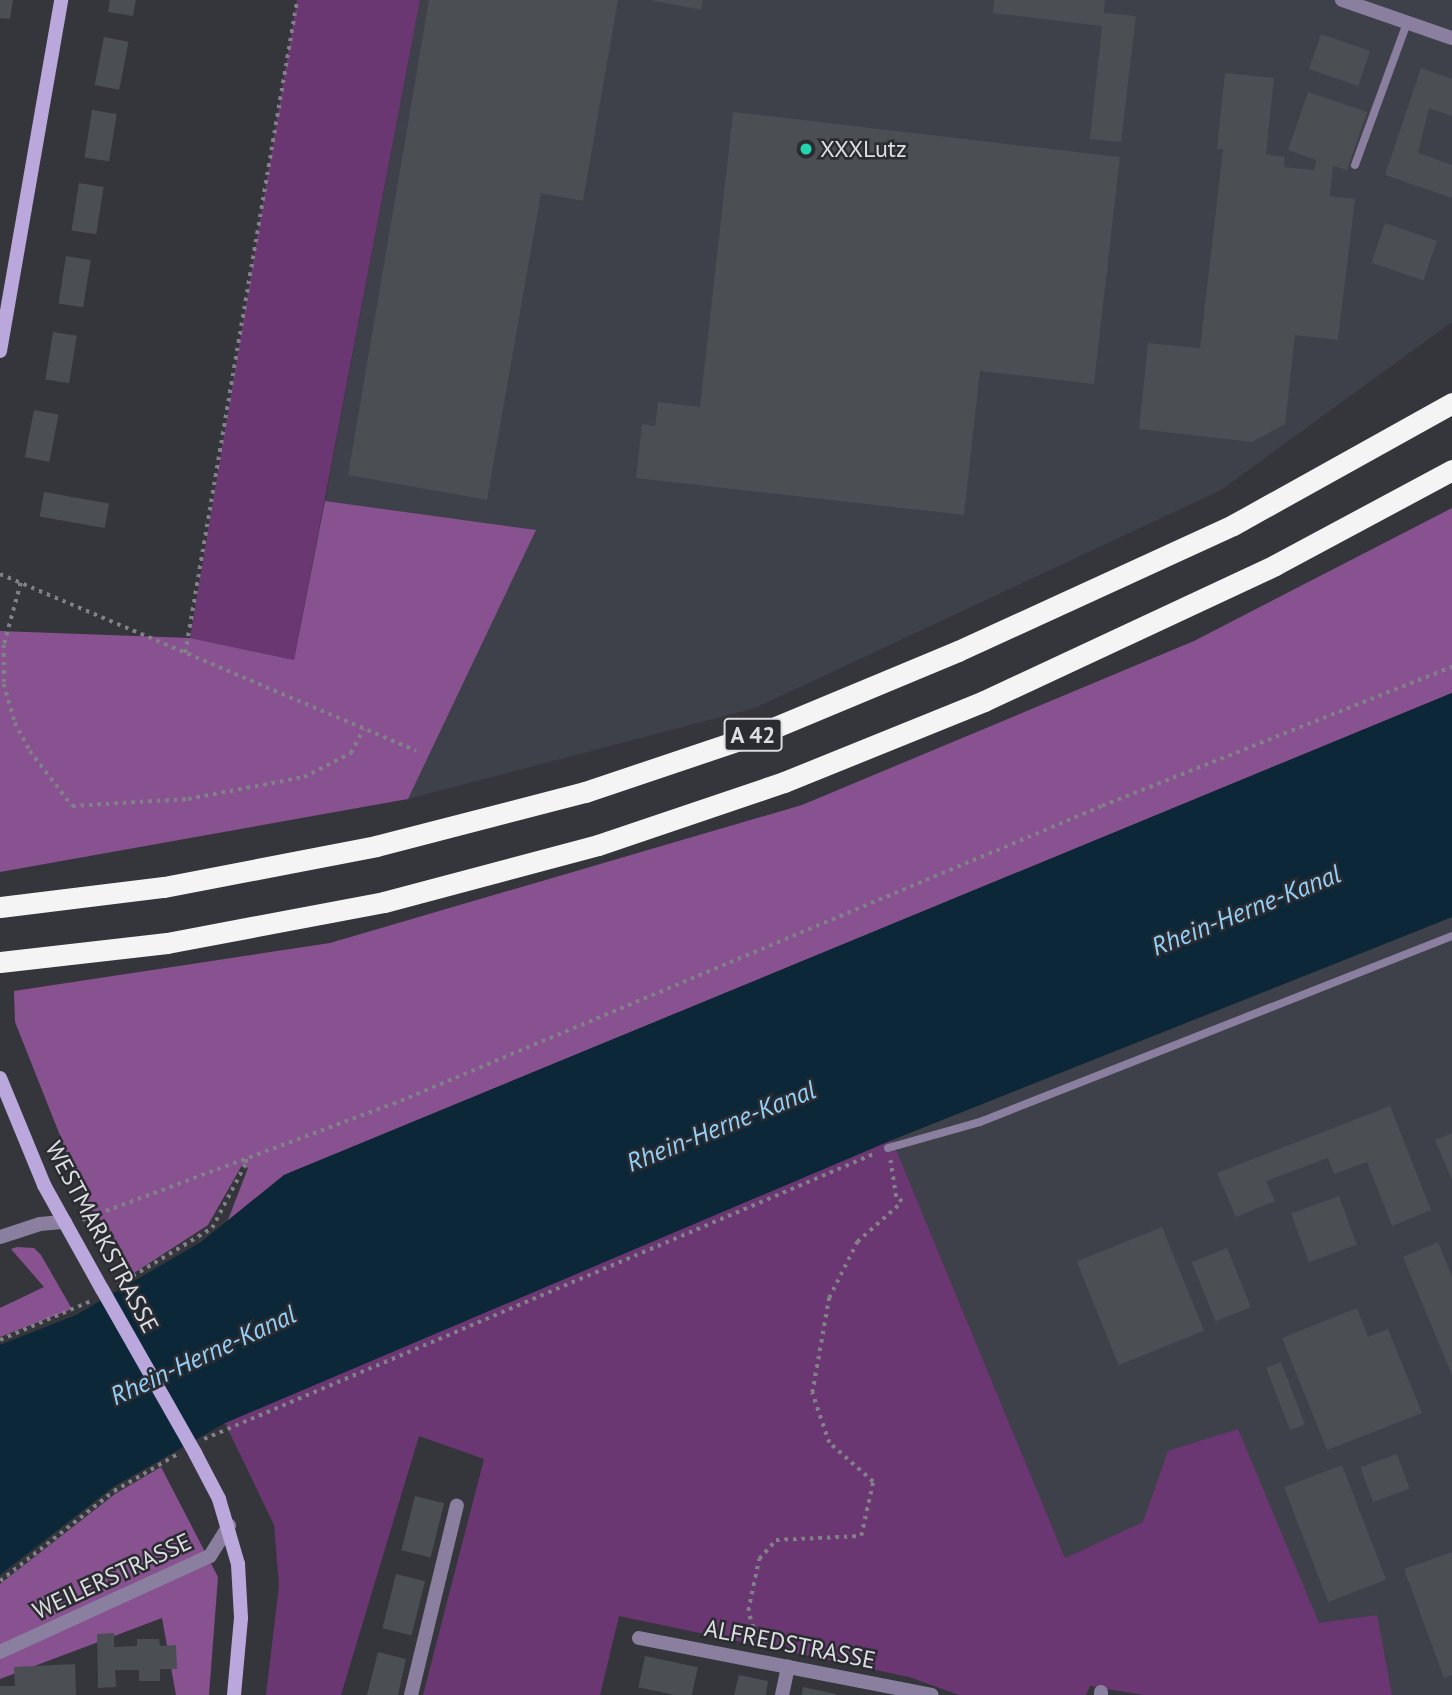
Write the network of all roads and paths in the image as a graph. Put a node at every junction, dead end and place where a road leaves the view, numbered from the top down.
1 (61, 0) edge
2 (297, 0) edge
3 (1342, 0) edge
4 (1364, 4) edge
5 (1407, 23) junction
6 (1452, 38) edge
7 (1355, 165) dead end
8 (0, 351) edge
9 (1452, 403) edge
10 (1452, 470) edge
11 (0, 574) edge
12 (21, 583) junction
13 (185, 653) junction
14 (1452, 667) edge
15 (363, 729) junction
16 (416, 751) dead end
17 (0, 907) edge
18 (1452, 936) edge
19 (0, 962) edge
20 (0, 1078) edge
21 (888, 1148) junction
22 (245, 1156) junction
23 (65, 1222) junction
24 (0, 1237) edge
25 (103, 1292) junction
26 (0, 1340) edge
27 (191, 1450) junction
28 (457, 1505) dead end
29 (229, 1525) junction
30 (0, 1581) edge
31 (639, 1638) dead end
32 (0, 1652) edge
33 (764, 1662) junction
34 (788, 1667) junction
35 (234, 1695) edge
36 (411, 1695) edge
37 (782, 1695) edge
38 (932, 1695) edge

1 - 8 street
2 - 13 path
3 - 4 street
4 - 5 street
5 - 6 street
5 - 7 lane
9 - 17 highway, A 42
10 - 19 highway, A 42
11 - 12 path
12 - 13 path
12 - 15 path
13 - 15 path
14 - 22 path
15 - 16 path
18 - 21 lane
20 - 23 street, WESTMARKSTRASSE
21 - 27 path
21 - 33 path
22 - 23 path
22 - 25 path
23 - 24 street
23 - 25 street, WESTMARKSTRASSE
25 - 26 path
25 - 27 street, WESTMARKSTRASSE, bridge
27 - 29 street, WESTMARKSTRASSE
27 - 30 path
28 - 36 street
29 - 32 street, WEILERSTRASSE
29 - 35 street, WESTMARKSTRASSE
31 - 33 street, ALFREDSTRASSE
33 - 34 street, ALFREDSTRASSE
34 - 37 street
34 - 38 street, ALFREDSTRASSE

